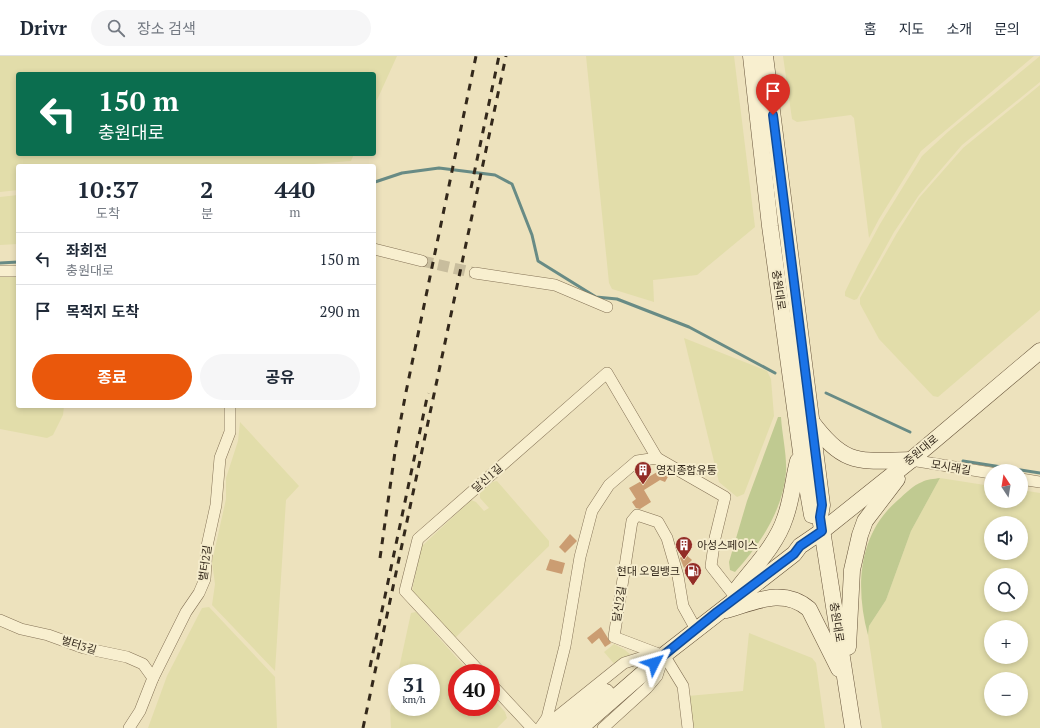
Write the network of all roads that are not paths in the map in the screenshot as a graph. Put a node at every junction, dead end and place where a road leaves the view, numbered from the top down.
1 (751, 56) edge
2 (765, 56) edge
3 (376, 250) edge
4 (422, 261) tunnel mouth
5 (0, 271) edge
6 (16, 271) edge
7 (475, 273) tunnel mouth
8 (607, 307) dead end
9 (1040, 351) edge
10 (230, 408) edge
11 (811, 421) junction
12 (801, 452) junction
13 (657, 458) junction
14 (911, 460) junction
15 (984, 473) edge
16 (1028, 480) edge
17 (1040, 482) edge
18 (821, 524) junction
19 (800, 546) junction
20 (733, 594) junction
21 (717, 612) junction
22 (0, 620) edge
23 (693, 624) junction
24 (660, 654) junction
25 (473, 664) edge
26 (633, 676) junction
27 (153, 678) junction
28 (847, 687) junction
29 (500, 694) edge
30 (129, 728) edge
31 (532, 728) edge
32 (541, 728) edge
33 (560, 728) edge
34 (580, 728) edge
35 (603, 728) edge
36 (688, 728) edge
37 (853, 728) edge

1 - 12 street, 충원대로
2 - 11 street, 충원대로
3 - 4 street
5 - 6 street
7 - 8 street
9 - 14 street, 중원대로
10 - 27 street, 벌터2길
11 - 14 street
11 - 18 street, 충원대로
12 - 18 street, 충원대로
12 - 20 street
13 - 20 street, 달신1길
13 - 25 street, 달신1길
13 - 32 street
14 - 15 street, 모시래길
14 - 18 street, 중원대로
14 - 28 street
16 - 17 street
18 - 19 street, 중원대로
18 - 28 street, 충원대로
19 - 20 street, 중원대로
19 - 21 street, 중원대로
20 - 23 street, 중원대로
21 - 24 street, 중원대로
21 - 28 street
22 - 27 street, 벌터3길
23 - 24 street, 중원대로
23 - 24 street, 달신2길
24 - 26 street, 중원대로
24 - 32 street
24 - 35 street
24 - 36 street
26 - 33 street
26 - 34 street
27 - 30 street, 벌터2길
28 - 37 street, 충원대로
29 - 31 street

